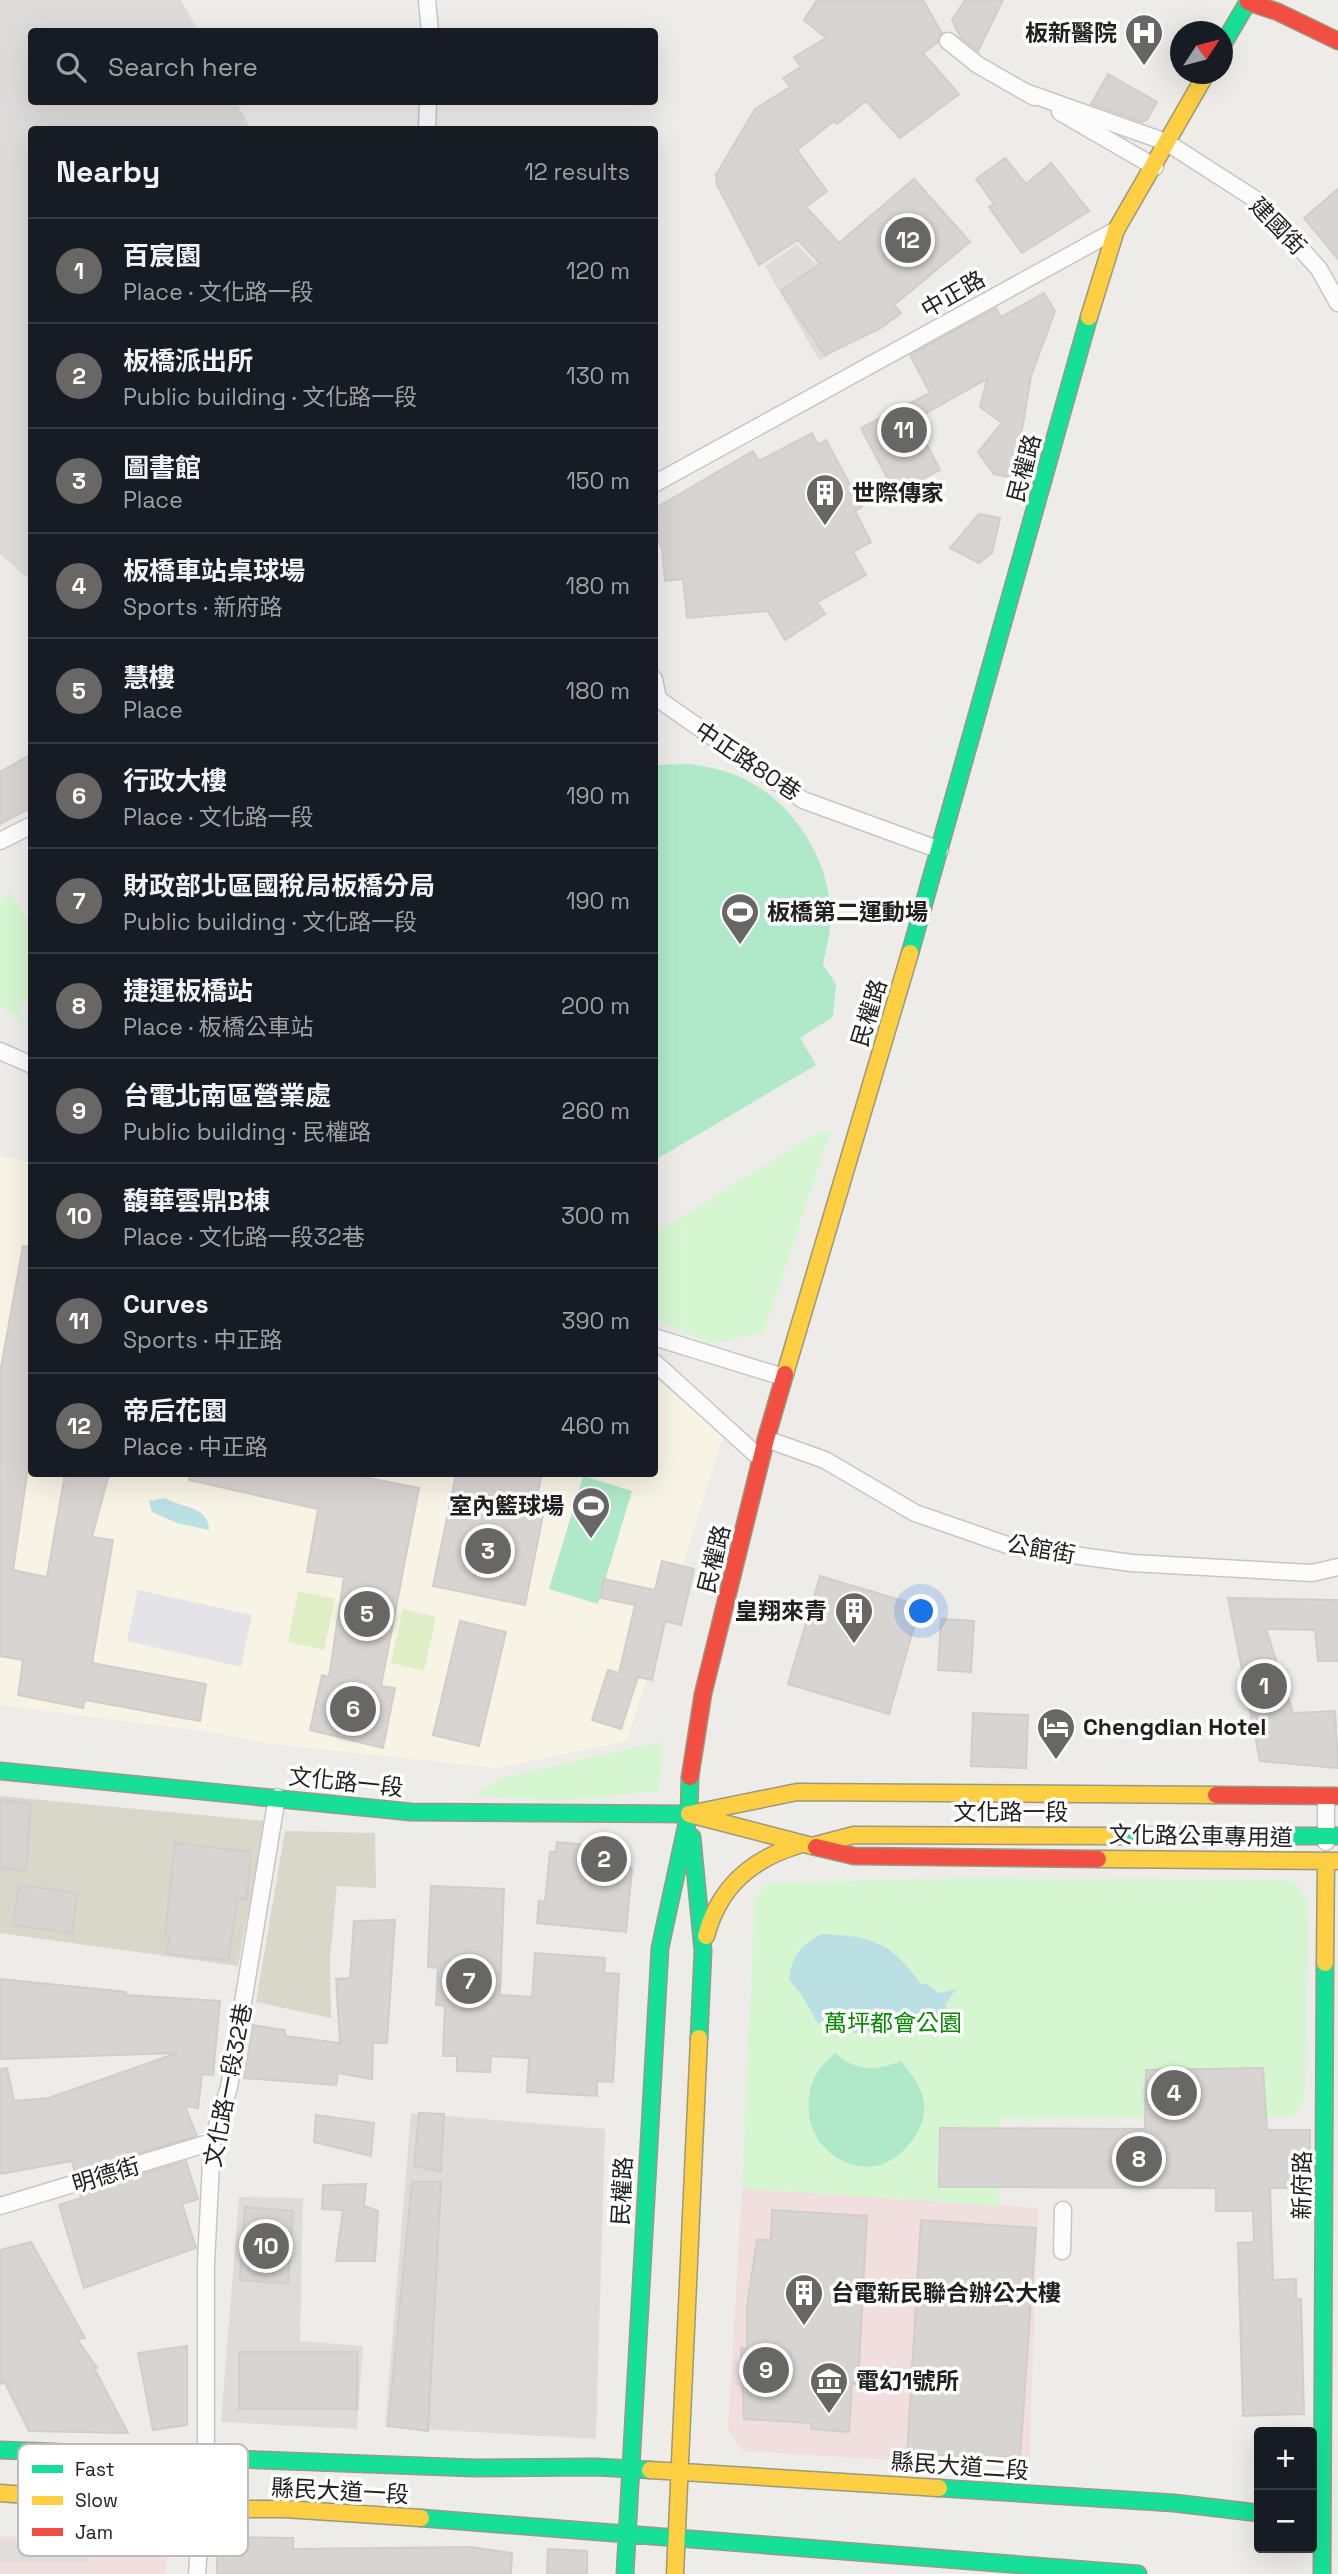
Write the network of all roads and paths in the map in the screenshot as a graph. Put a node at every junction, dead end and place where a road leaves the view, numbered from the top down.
1 (428, 0) edge
2 (1247, 1) edge
3 (1233, 27) edge
4 (430, 28) edge
5 (948, 41) dead end
6 (1338, 41) edge
7 (1200, 84) edge
8 (1025, 92) junction
9 (428, 105) edge
10 (427, 126) edge
11 (1166, 142) junction
12 (1155, 167) junction
13 (1116, 230) junction
14 (1338, 303) edge
15 (658, 482) edge
16 (658, 695) edge
17 (28, 827) edge
18 (0, 841) edge
19 (940, 850) junction
20 (0, 1051) edge
21 (28, 1063) edge
22 (658, 1339) edge
23 (658, 1366) edge
24 (783, 1377) junction
25 (766, 1439) junction
26 (761, 1459) junction
27 (1338, 1567) edge
28 (0, 1770) edge
29 (1332, 1796) edge
30 (277, 1797) junction
31 (689, 1814) junction
32 (1332, 1836) edge
33 (805, 1846) junction
34 (1332, 1861) edge
35 (703, 1951) junction
36 (212, 2142) junction
37 (0, 2206) edge
38 (1063, 2210) dead end
39 (1062, 2251) dead end
40 (206, 2444) edge
41 (0, 2450) edge
42 (18, 2451) edge
43 (248, 2461) edge
44 (630, 2469) junction
45 (657, 2470) joint
46 (680, 2472) junction
47 (0, 2493) edge
48 (18, 2494) edge
49 (248, 2509) edge
50 (1254, 2511) edge
51 (1324, 2520) edge
52 (627, 2534) junction
53 (676, 2536) junction
54 (199, 2556) edge
55 (197, 2574) edge
56 (625, 2574) edge
57 (675, 2574) edge
58 (1139, 2574) edge
59 (1322, 2574) edge

1 - 4 street
2 - 3 main road
2 - 6 main road
5 - 8 street
7 - 11 main road, 中正路
8 - 11 street, 建國街
8 - 12 street
9 - 10 street
11 - 12 main road, 中正路
11 - 14 street, 建國街
12 - 13 main road, 中正路
13 - 15 street, 中正路
13 - 19 main road, 民權路
16 - 19 street, 中正路80巷
17 - 18 street
19 - 24 main road, 民權路
20 - 21 street
22 - 24 street
23 - 26 street
24 - 25 main road, 民權路
25 - 26 main road, 民權路
25 - 27 street, 公館街
26 - 31 main road, 民權路
28 - 30 main road, 文化路一段
29 - 31 main road, 文化路一段
29 - 32 street, 新府路
30 - 31 main road, 文化路一段
30 - 36 street, 文化路一段32巷
31 - 33 main road, 文化路一段
31 - 35 main road, 民權路
31 - 44 main road, 民權路
32 - 33 main road, 文化路一段
32 - 34 street, 新府路
33 - 34 main road, 文化路公車專用道
33 - 35 main road
34 - 51 main road, 新府路
35 - 46 main road, 民權路
36 - 37 street, 明德街
36 - 40 street, 文化路一段32巷
38 - 39 street
41 - 42 main road, 縣民大道一段
43 - 44 main road, 縣民大道一段
44 - 45 main road, 縣民大道一段
44 - 52 main road, 民權路
45 - 46 main road, 縣民大道二段
46 - 50 main road, 縣民大道二段
46 - 53 main road, 民權路
47 - 48 main road, 縣民大道一段
49 - 52 main road, 縣民大道一段
51 - 59 main road, 新府路
52 - 53 main road, 縣民大道一段
52 - 56 main road, 民權路
53 - 57 main road, 民權路
53 - 58 main road
54 - 55 street, 文化路一段32巷

